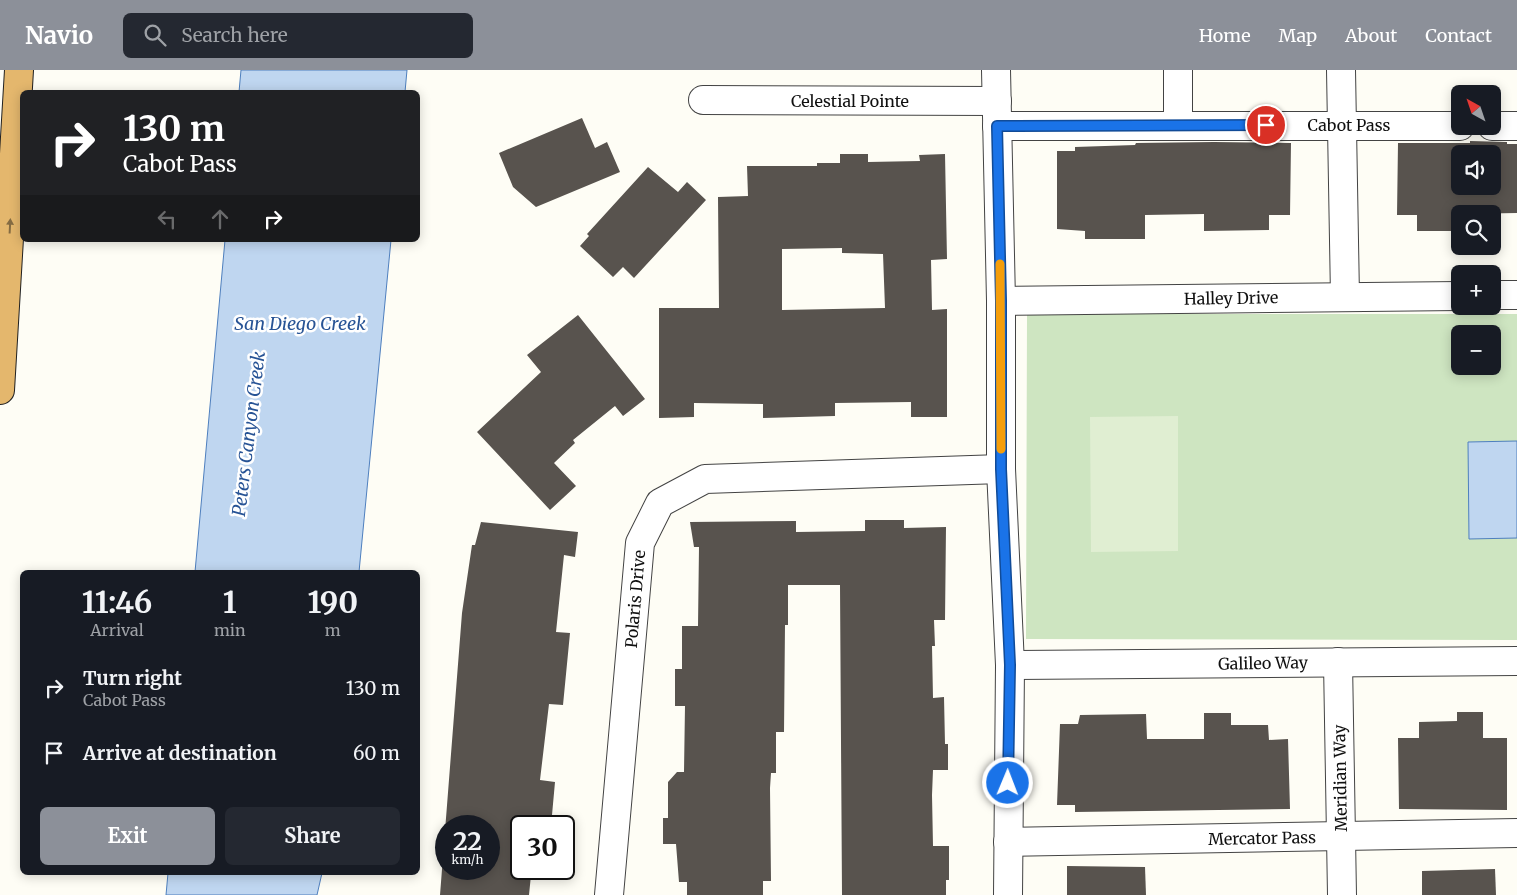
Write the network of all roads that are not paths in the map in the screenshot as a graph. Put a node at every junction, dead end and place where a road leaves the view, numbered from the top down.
1 (19, 70) edge
2 (996, 70) edge
3 (1178, 70) edge
4 (1341, 70) edge
5 (703, 100) dead end
6 (997, 113) junction
7 (1342, 125) junction
8 (1178, 126) junction
9 (1451, 126) edge
10 (1501, 126) edge
11 (1517, 126) edge
12 (1517, 295) edge
13 (1451, 296) edge
14 (1501, 296) edge
15 (1345, 297) junction
16 (1001, 301) junction
17 (0, 390) edge
18 (1001, 469) junction
19 (1517, 661) edge
20 (1338, 662) junction
21 (1010, 665) junction
22 (1517, 832) edge
23 (1341, 837) junction
24 (1008, 842) junction
25 (609, 895) edge
26 (1008, 895) edge
27 (1342, 895) edge

17 -> 1 highway
2 - 6 street
3 - 8 street
4 - 7 street
5 - 6 street, Celestial Pointe
6 - 8 street, Cabot Pass
6 - 16 street
7 - 8 street, Cabot Pass
7 - 9 street, Cabot Pass
7 - 15 street
10 - 11 street
12 - 14 street
13 - 15 street, Halley Drive
15 - 16 street, Halley Drive
16 - 18 street
18 - 21 street
18 - 25 street, Polaris Drive
19 - 20 street, Galileo Way
20 - 21 street, Galileo Way
20 - 23 street, Meridian Way
21 - 24 street
22 - 23 street, Mercator Pass
23 - 24 street, Mercator Pass
23 - 27 street, Meridian Way
24 - 26 street

